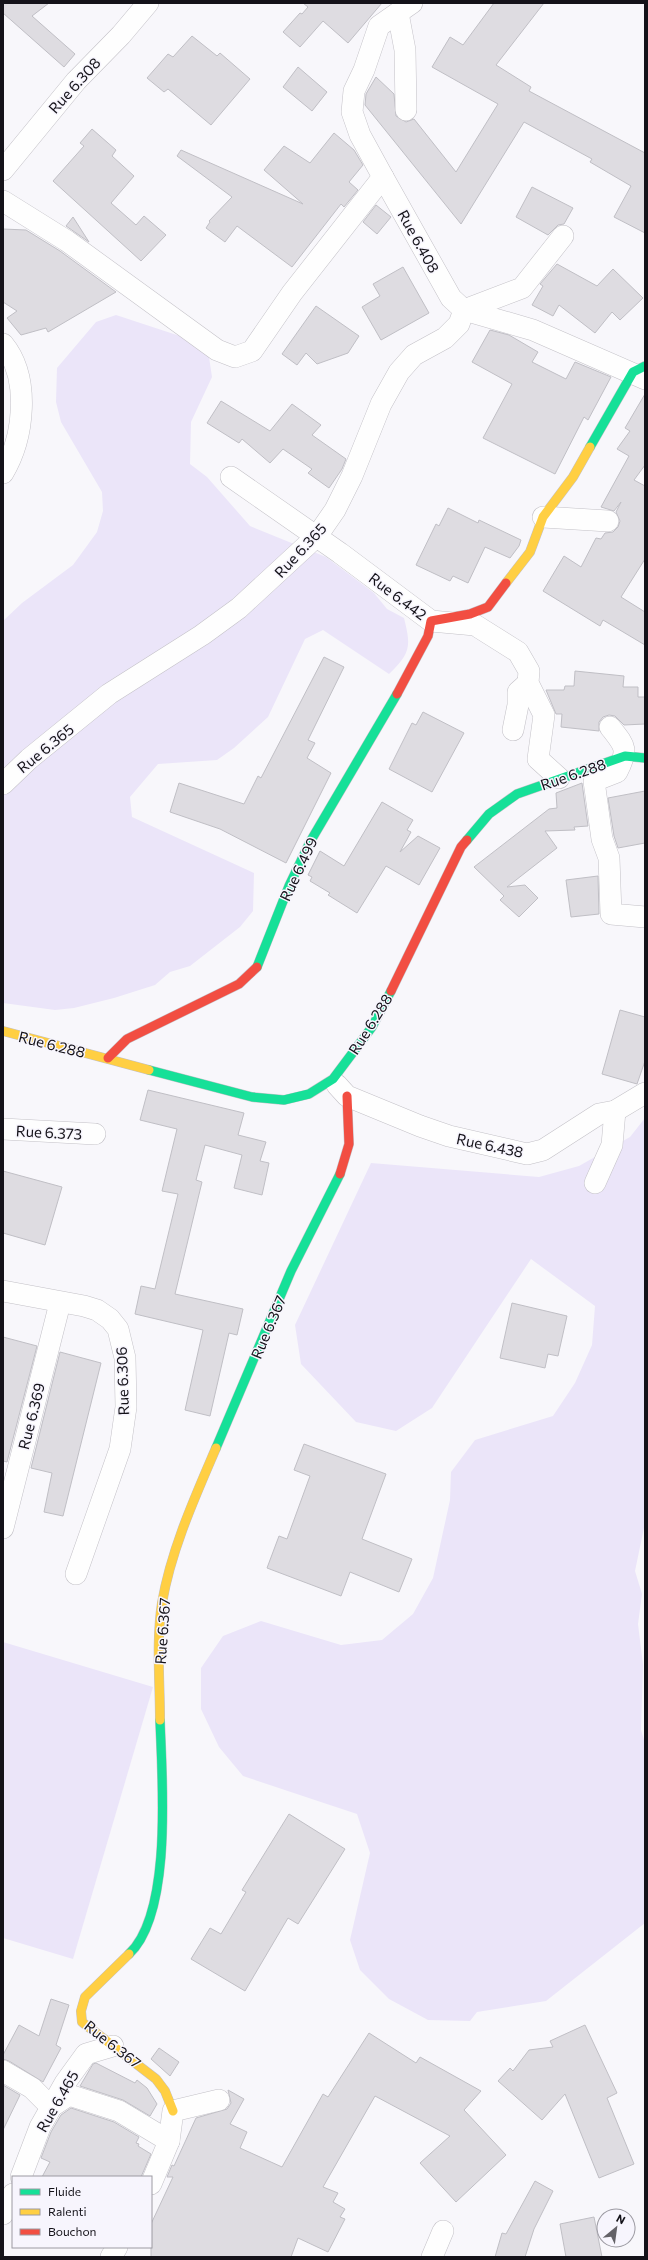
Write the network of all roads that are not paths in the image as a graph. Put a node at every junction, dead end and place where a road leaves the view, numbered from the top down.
1 (148, 3) edge
2 (405, 8) edge
3 (406, 110) dead end
4 (3, 170) edge
5 (383, 177) junction
6 (3, 201) edge
7 (563, 236) dead end
8 (464, 310) junction
9 (3, 344) edge
10 (641, 372) edge
11 (3, 473) edge
12 (231, 477) dead end
13 (544, 517) junction
14 (608, 521) dead end
15 (317, 536) junction
16 (431, 621) junction
17 (528, 683) junction
18 (610, 727) dead end
19 (513, 730) dead end
20 (635, 757) edge
21 (559, 778) junction
22 (3, 784) edge
23 (645, 917) edge
24 (3, 1032) edge
25 (108, 1058) junction
26 (333, 1079) junction
27 (645, 1093) edge
28 (347, 1096) junction
29 (615, 1111) junction
30 (3, 1130) edge
31 (95, 1134) dead end
32 (595, 1183) dead end
33 (3, 1291) edge
34 (60, 1303) junction
35 (3, 1528) edge
36 (76, 1574) dead end
37 (113, 2046) junction
38 (3, 2071) edge
39 (219, 2100) dead end
40 (51, 2107) junction
41 (173, 2111) junction
42 (169, 2141) junction
43 (21, 2176) edge
44 (152, 2182) edge
45 (12, 2196) edge
46 (3, 2214) edge
47 (443, 2231) dead end
48 (116, 2248) edge
49 (111, 2257) edge
50 (432, 2257) edge

1 - 4 street, Rue 6.308
2 - 3 street
2 - 5 street, Rue 6.408
5 - 6 street
5 - 8 street, Rue 6.408
7 - 8 street
8 - 10 street, Rue 6.408
8 - 15 street, Rue 6.365
9 - 11 street
10 - 13 street
12 - 15 street, Rue 6.442
13 - 14 street
13 - 16 street
15 - 16 street, Rue 6.442
15 - 22 street, Rue 6.365
16 - 17 street, Rue 6.442
16 - 25 street, Rue 6.499
17 - 19 street
17 - 21 street, Rue 6.442
18 - 20 street
20 - 21 street, Rue 6.288
20 - 23 street
21 - 26 street, Rue 6.288
24 - 25 street, Rue 6.288
25 - 26 street, Rue 6.288
26 - 28 street, Rue 6.438
27 - 29 street, Rue 6.438
28 - 29 street, Rue 6.438
28 - 37 street, Rue 6.367
29 - 32 street
30 - 31 street, Rue 6.373
33 - 34 street, Rue 6.306
34 - 35 street, Rue 6.369
34 - 36 street, Rue 6.306
37 - 40 street, Rue 6.465
37 - 41 street, Rue 6.367
38 - 40 street
39 - 41 street
40 - 42 street
40 - 43 street, Rue 6.465
41 - 42 street
42 - 44 street
45 - 46 street
47 - 50 street
48 - 49 street

